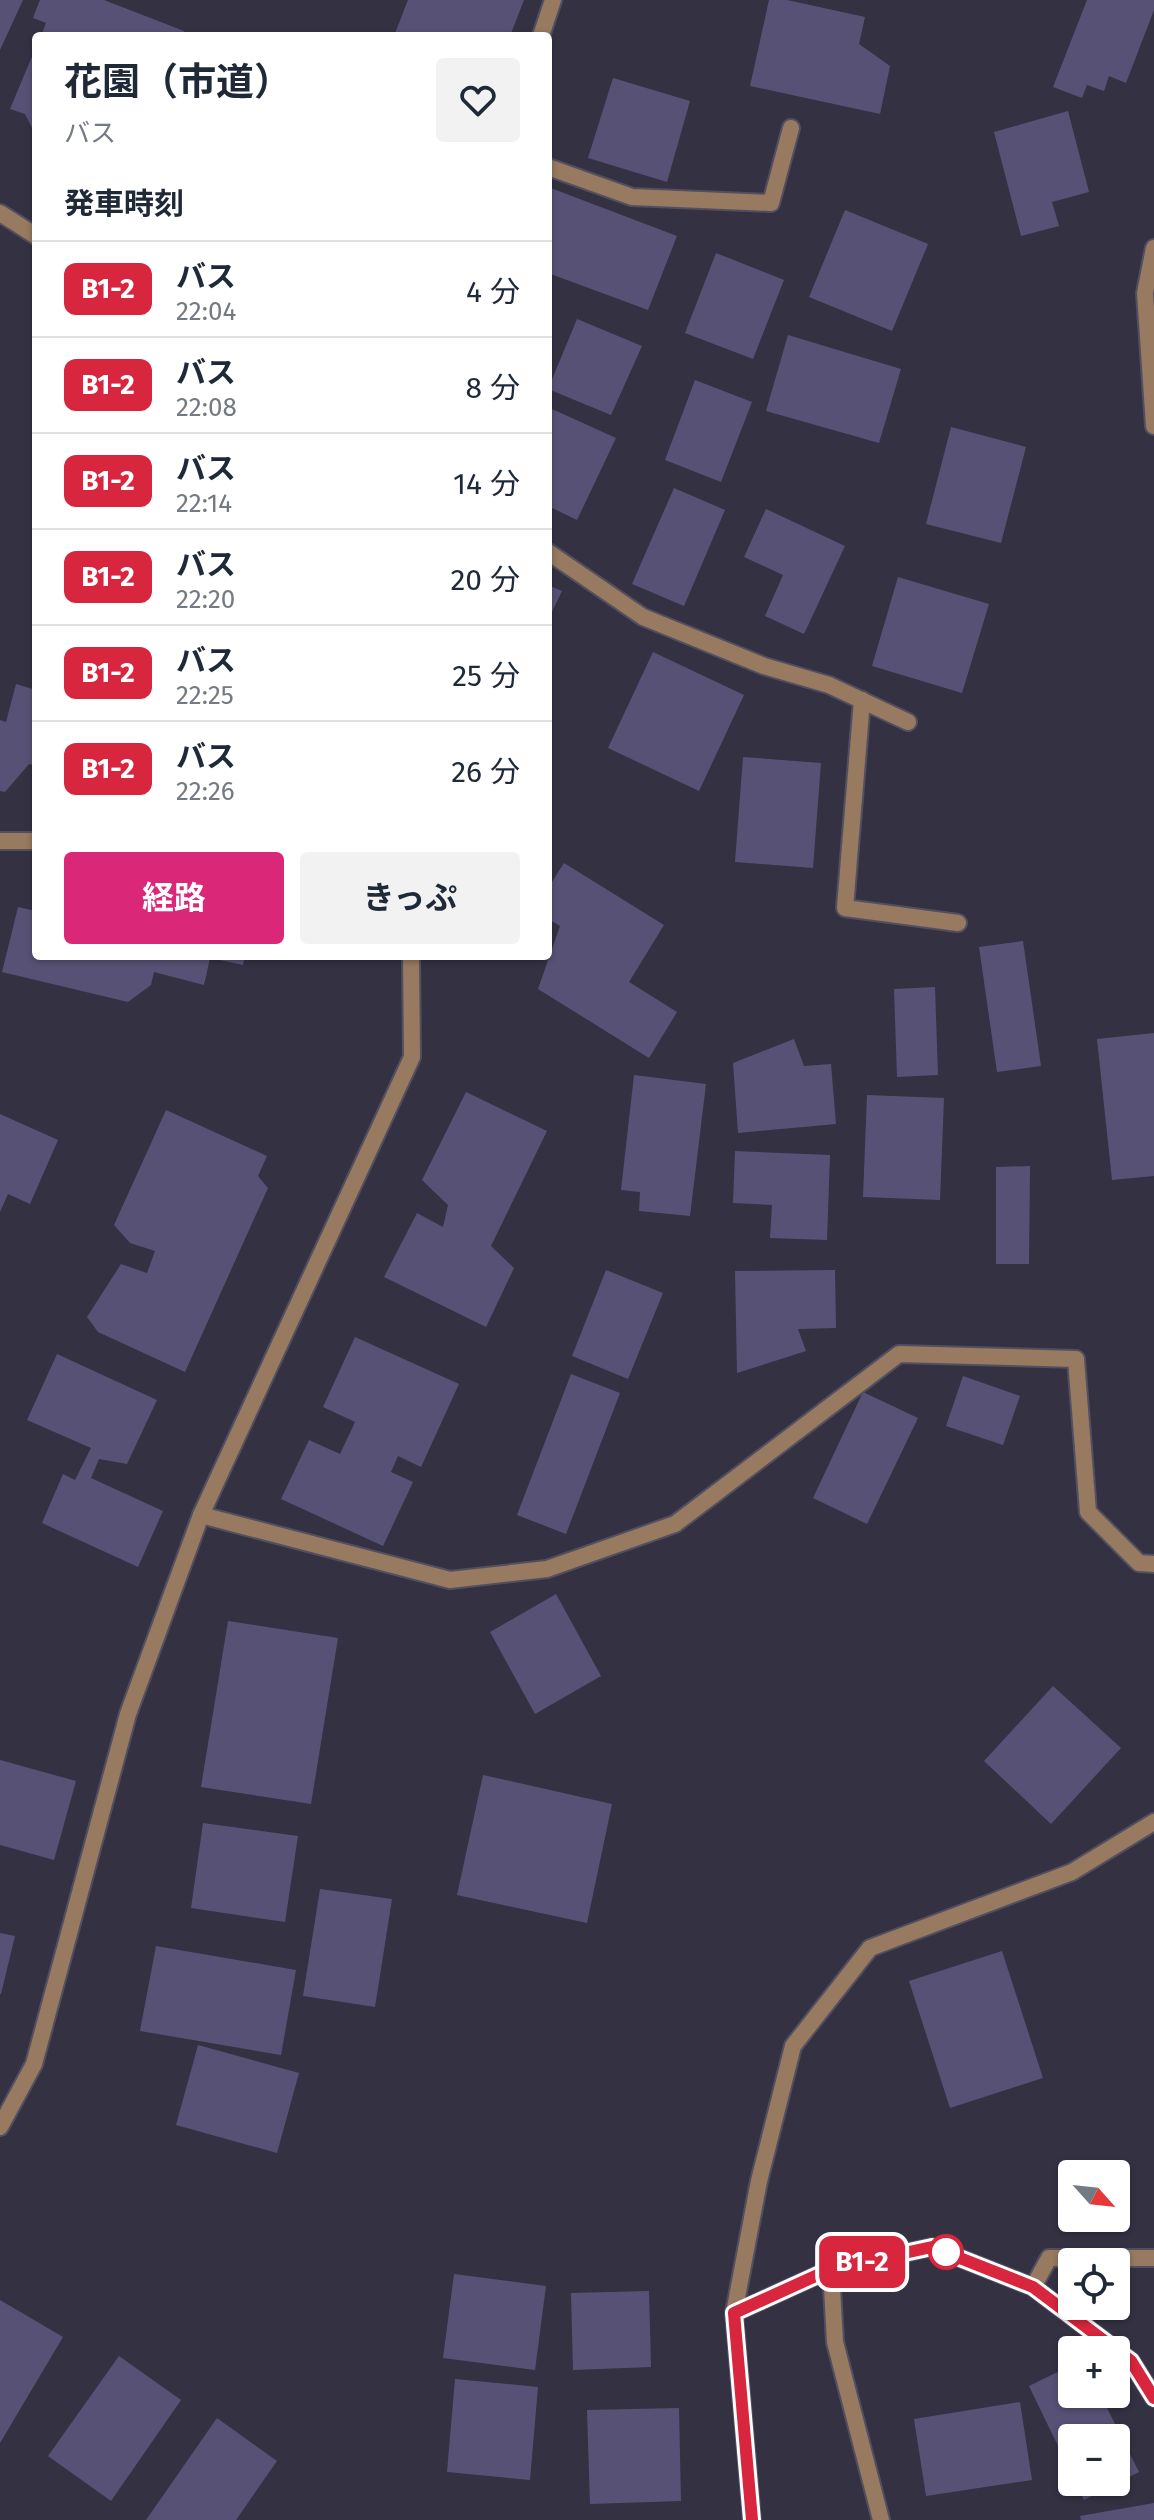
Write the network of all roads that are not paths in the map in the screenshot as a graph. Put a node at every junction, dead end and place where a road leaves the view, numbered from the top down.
1 (553, 0) edge
2 (542, 32) edge
3 (791, 128) dead end
4 (552, 168) edge
5 (0, 213) edge
6 (32, 233) edge
7 (1154, 248) edge
8 (1154, 426) edge
9 (552, 555) edge
10 (862, 700) junction
11 (908, 722) dead end
12 (0, 841) edge
13 (32, 841) edge
14 (958, 923) dead end
15 (411, 960) edge
16 (201, 1515) junction
17 (1154, 1564) edge
18 (1154, 1822) edge
19 (0, 2127) edge
20 (1154, 2258) edge
21 (831, 2269) junction
22 (1033, 2287) junction
23 (734, 2313) junction
24 (1154, 2398) edge
25 (752, 2520) edge
26 (881, 2520) edge

1 - 2 street
3 - 4 street
5 - 6 street
7 - 8 street
9 - 10 street
10 - 11 street
10 - 14 street
12 - 13 street
15 - 16 street
16 - 17 street
16 - 19 street
18 - 23 street
20 - 22 street
21 - 22 street
21 - 23 street
21 - 26 street
22 - 24 street
23 - 25 street

